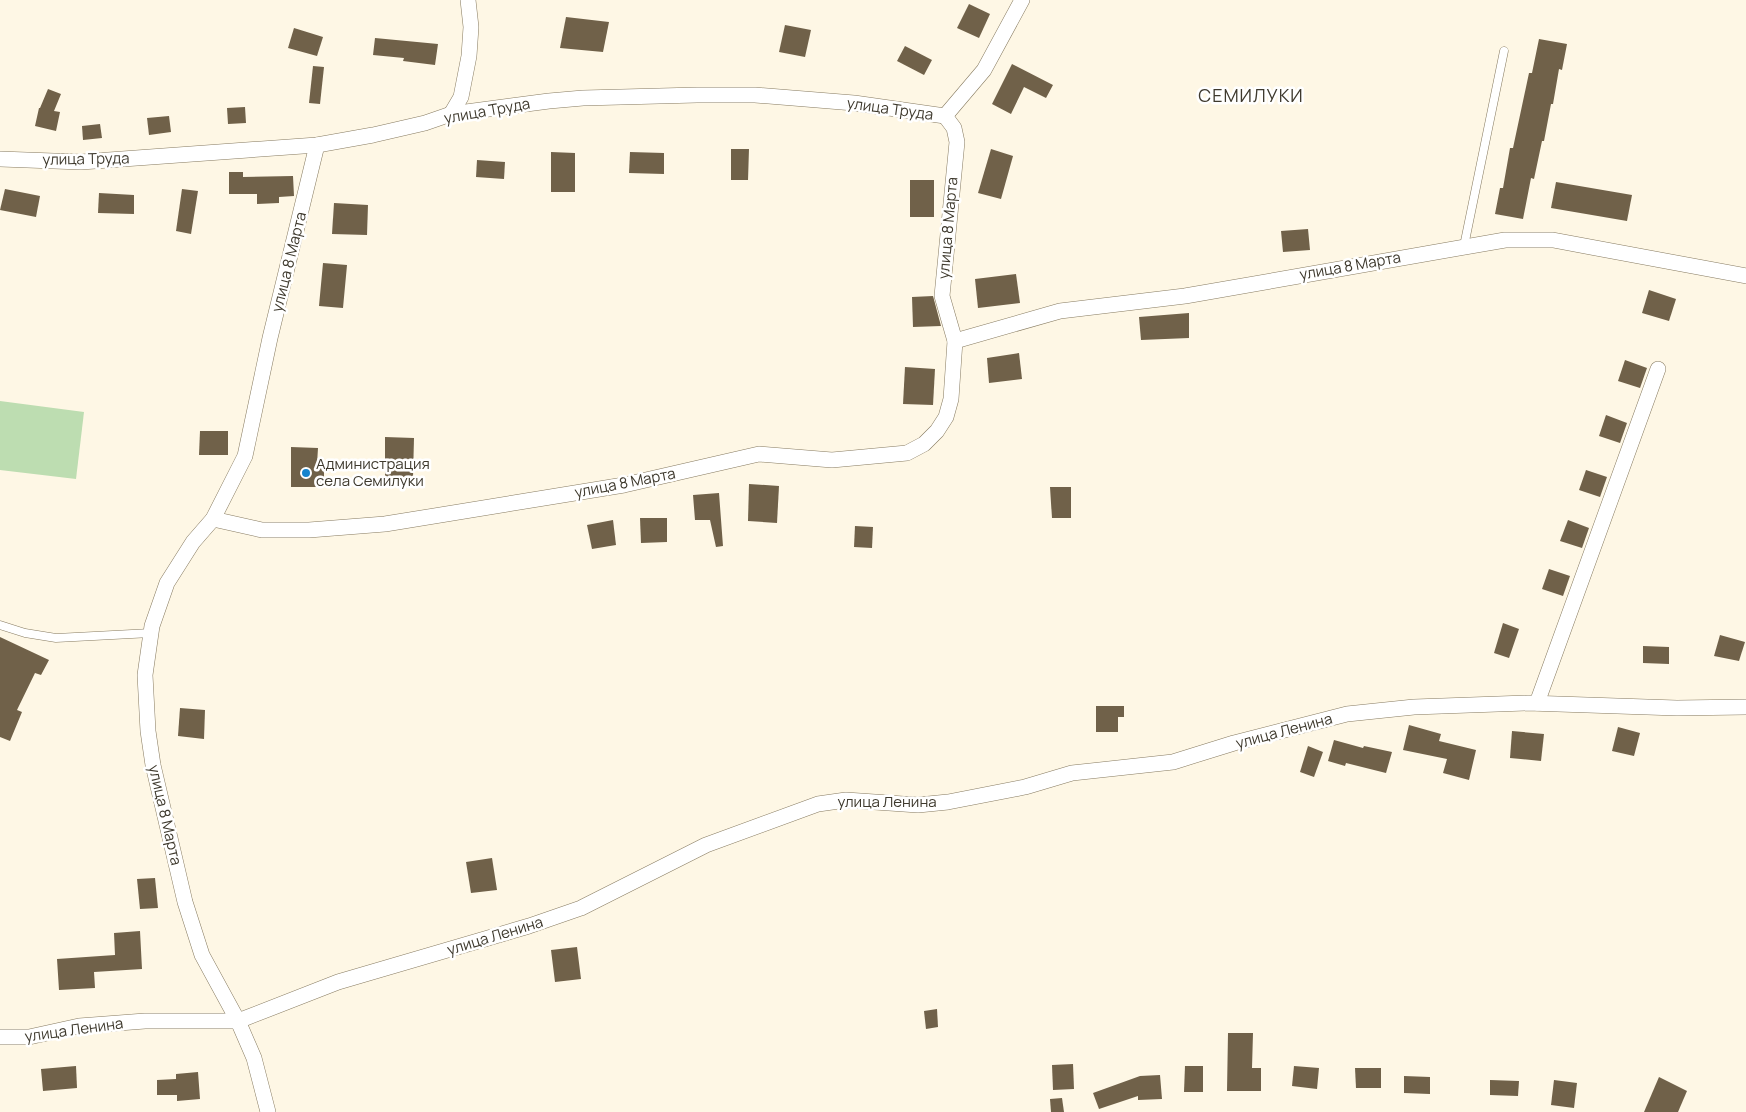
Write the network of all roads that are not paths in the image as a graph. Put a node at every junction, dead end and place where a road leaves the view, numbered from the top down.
1 (468, 0) edge
2 (1022, 0) edge
3 (1504, 51) dead end
4 (451, 114) junction
5 (945, 116) junction
6 (317, 145) junction
7 (0, 159) edge
8 (1464, 246) junction
9 (1746, 276) edge
10 (955, 341) junction
11 (1658, 369) dead end
12 (213, 520) junction
13 (0, 626) edge
14 (151, 633) junction
15 (1537, 703) junction
16 (1746, 707) edge
17 (238, 1021) junction
18 (0, 1037) edge
19 (268, 1112) edge

1 - 4 street
2 - 5 street
3 - 8 lane
4 - 5 street, улица Труда
4 - 6 street, улица Труда
5 - 10 street, улица 8 Марта
6 - 7 street, улица Труда
6 - 12 street, улица 8 Марта
8 - 9 street, улица 8 Марта
8 - 10 street, улица 8 Марта
10 - 12 street, улица 8 Марта
11 - 15 street
12 - 14 street, улица 8 Марта
13 - 14 lane
14 - 17 street, улица 8 Марта
15 - 16 street, улица Ленина
15 - 17 street, улица Ленина
17 - 18 street, улица Ленина
17 - 19 street, улица 8 Марта

